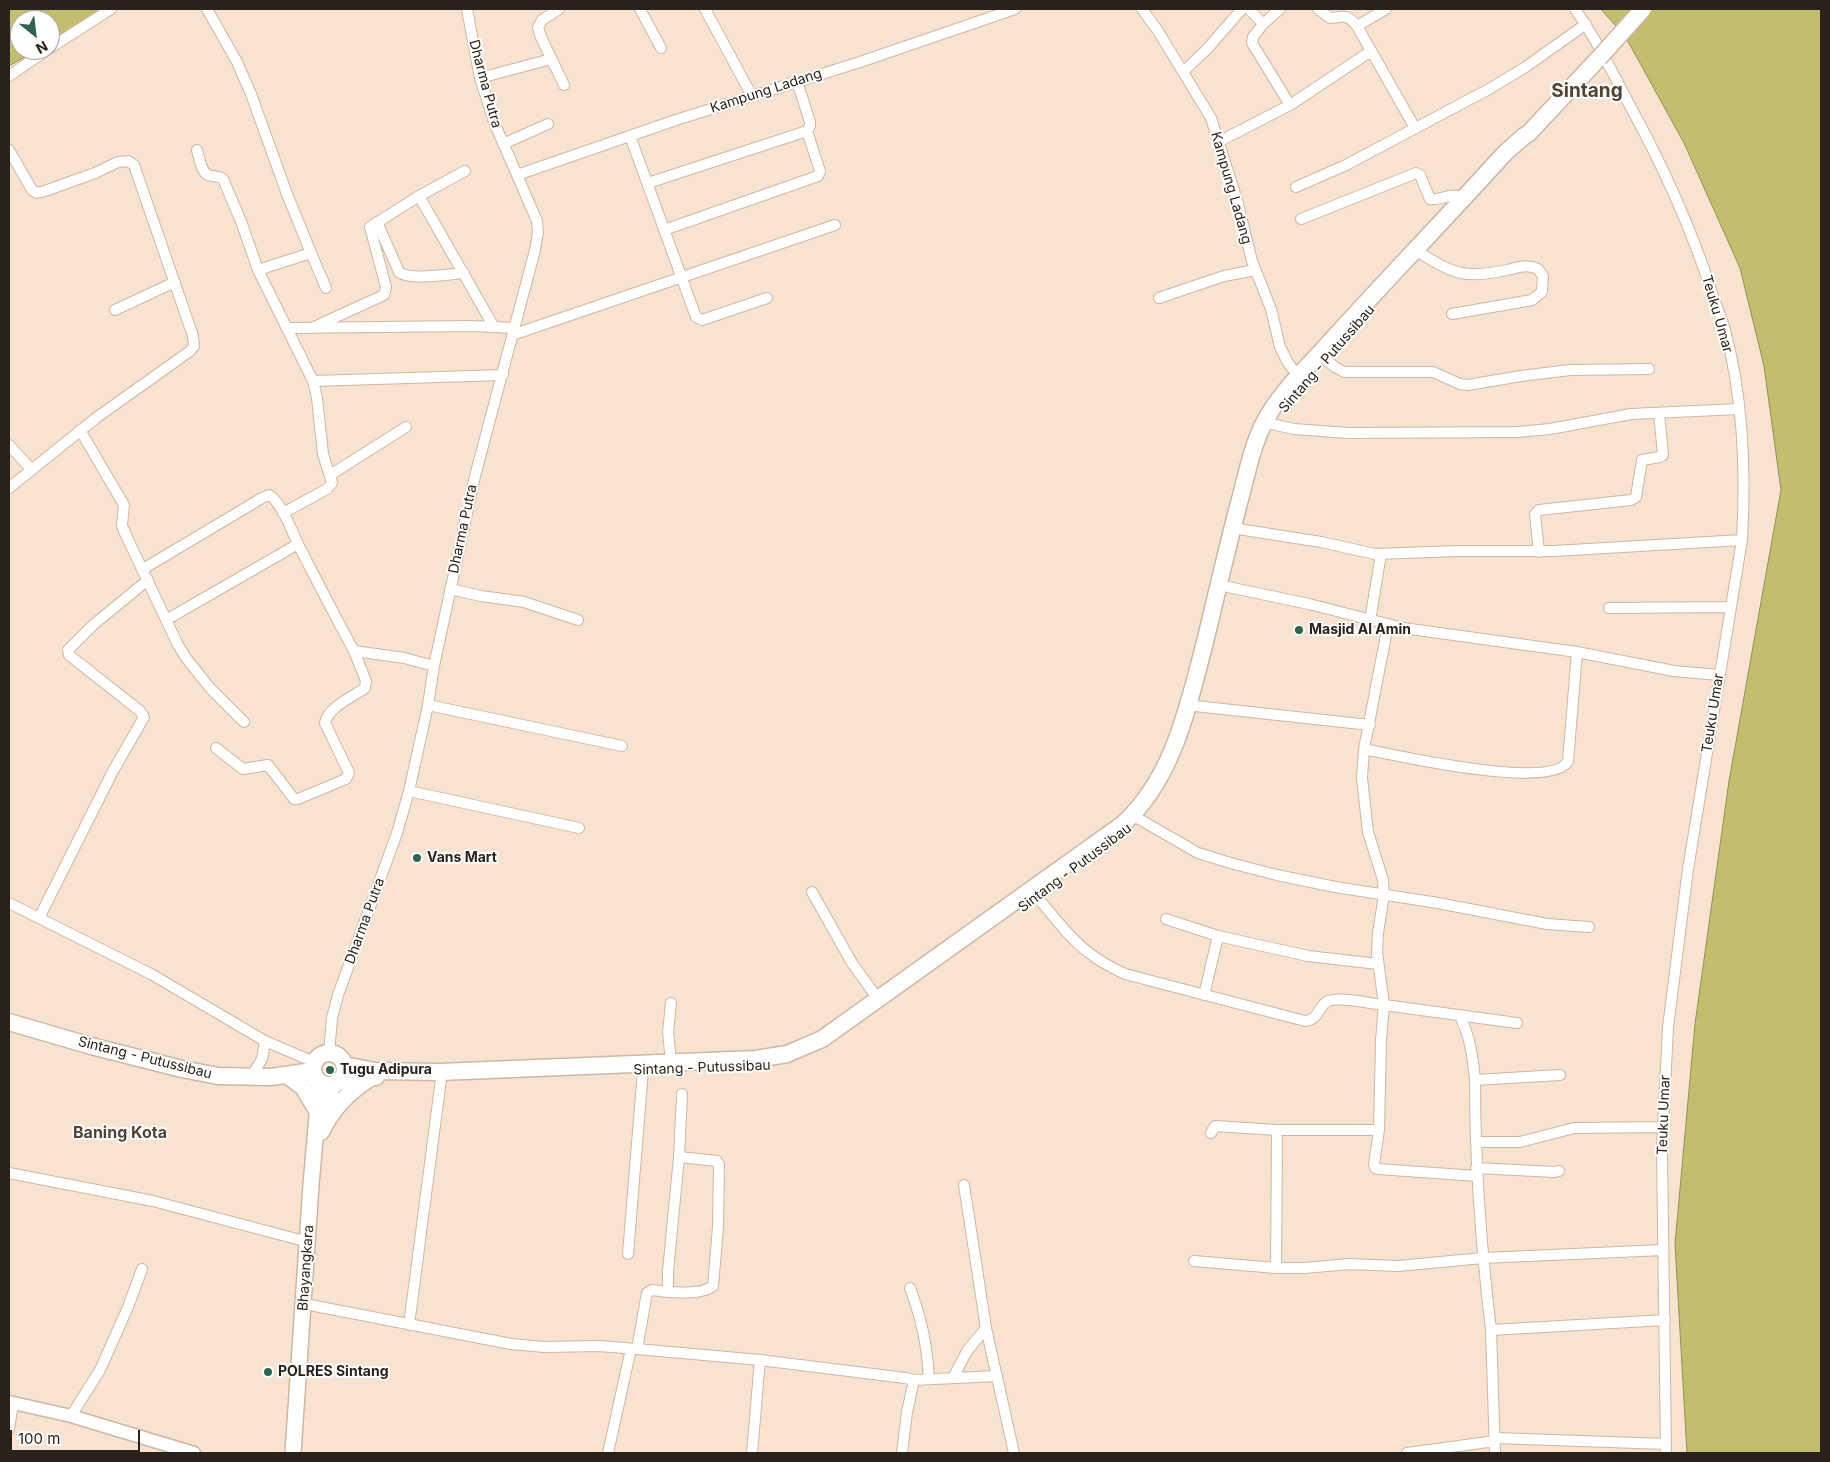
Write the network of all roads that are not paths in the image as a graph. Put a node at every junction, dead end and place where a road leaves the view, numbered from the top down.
1 (111, 9) edge
2 (207, 9) edge
3 (467, 9) edge
4 (559, 9) edge
5 (640, 9) edge
6 (705, 9) edge
7 (1014, 9) edge
8 (1142, 9) edge
9 (1242, 9) edge
10 (1249, 9) edge
11 (1280, 9) edge
12 (1318, 9) edge
13 (1386, 9) edge
14 (1575, 9) edge
15 (1643, 9) edge
16 (1263, 24) junction
17 (1586, 24) junction
18 (1357, 26) junction
19 (60, 42) edge
20 (661, 48) dead end
21 (1371, 51) junction
22 (552, 59) junction
23 (32, 60) edge
24 (1184, 71) junction
25 (9, 76) edge
26 (480, 78) junction
27 (797, 81) junction
28 (564, 85) dead end
29 (752, 96) junction
30 (1290, 105) junction
31 (548, 124) dead end
32 (1415, 128) junction
33 (807, 131) junction
34 (1529, 133) junction
35 (630, 136) junction
36 (1218, 142) junction
37 (503, 144) junction
38 (9, 150) edge
39 (197, 150) dead end
40 (465, 171) dead end
41 (518, 175) junction
42 (648, 183) junction
43 (1296, 187) dead end
44 (419, 196) junction
45 (1463, 198) junction
46 (1301, 219) dead end
47 (377, 222) junction
48 (835, 225) dead end
49 (664, 230) junction
50 (311, 253) junction
51 (1422, 254) junction
52 (258, 270) junction
53 (1255, 270) junction
54 (464, 273) junction
55 (682, 276) junction
56 (175, 282) junction
57 (326, 288) dead end
58 (767, 298) dead end
59 (1159, 298) dead end
60 (116, 310) dead end
61 (1452, 314) dead end
62 (494, 327) junction
63 (287, 328) junction
64 (311, 328) junction
65 (513, 331) junction
66 (1326, 359) junction
67 (1649, 369) dead end
68 (503, 375) junction
69 (1298, 377) junction
70 (313, 381) junction
71 (1739, 409) junction
72 (1659, 413) junction
73 (1272, 424) junction
74 (406, 427) dead end
75 (80, 430) junction
76 (9, 445) edge
77 (30, 469) junction
78 (330, 475) junction
79 (9, 488) edge
80 (283, 513) junction
81 (1237, 529) junction
82 (1742, 540) junction
83 (298, 544) junction
84 (1539, 552) junction
85 (1381, 554) junction
86 (142, 569) junction
87 (148, 580) junction
88 (1228, 587) junction
89 (450, 589) junction
90 (1731, 607) junction
91 (1609, 608) dead end
92 (166, 620) junction
93 (578, 620) dead end
94 (1370, 621) junction
95 (1388, 625) junction
96 (354, 651) junction
97 (1577, 652) junction
98 (434, 666) junction
99 (1718, 675) junction
100 (428, 705) junction
101 (1196, 706) junction
102 (244, 722) dead end
103 (1370, 725) junction
104 (622, 746) dead end
105 (216, 748) dead end
106 (1364, 749) junction
107 (409, 791) junction
108 (1139, 819) junction
109 (579, 828) dead end
110 (812, 892) dead end
111 (1384, 895) junction
112 (1037, 897) junction
113 (9, 903) edge
114 (39, 918) junction
115 (1166, 919) dead end
116 (989, 926) junction
117 (1588, 927) dead end
118 (1218, 936) junction
119 (1378, 964) junction
120 (1204, 995) junction
121 (878, 998) junction
122 (671, 1003) dead end
123 (1384, 1006) junction
124 (1460, 1016) junction
125 (9, 1022) edge
126 (1517, 1023) dead end
127 (265, 1041) junction
128 (330, 1053) junction
129 (671, 1062) junction
130 (344, 1066) junction
131 (643, 1070) junction
132 (288, 1076) junction
133 (324, 1076) junction
134 (1560, 1076) dead end
135 (251, 1077) junction
136 (371, 1077) junction
137 (441, 1079) junction
138 (1475, 1080) junction
139 (682, 1094) dead end
140 (316, 1109) junction
141 (1663, 1126) junction
142 (1277, 1130) junction
143 (1380, 1130) junction
144 (321, 1132) junction
145 (1211, 1133) dead end
146 (1476, 1142) junction
147 (679, 1157) junction
148 (1559, 1171) dead end
149 (1477, 1172) junction
150 (9, 1173) edge
151 (964, 1185) dead end
152 (308, 1242) junction
153 (1663, 1250) junction
154 (628, 1254) dead end
155 (1483, 1258) junction
156 (1194, 1261) dead end
157 (1276, 1268) junction
158 (142, 1269) dead end
159 (910, 1288) dead end
160 (668, 1292) junction
161 (310, 1306) junction
162 (1665, 1320) junction
163 (409, 1325) junction
164 (986, 1328) junction
165 (1491, 1330) junction
166 (634, 1349) junction
167 (760, 1360) junction
168 (996, 1376) junction
169 (954, 1378) junction
170 (929, 1379) junction
171 (914, 1380) junction
172 (11, 1403) edge
173 (71, 1416) junction
174 (9, 1429) edge
175 (1495, 1440) junction
176 (1666, 1448) edge
177 (194, 1453) edge
178 (292, 1453) edge
179 (300, 1453) edge
180 (608, 1453) edge
181 (752, 1453) edge
182 (902, 1453) edge
183 (1014, 1453) edge
184 (1407, 1453) edge
185 (1495, 1453) edge

1 - 19 street
2 - 50 street
3 - 26 street, Dharma Putra
4 - 22 street
5 - 20 street
6 - 29 street
7 - 27 street, Kampung Ladang
8 - 24 street, Kampung Ladang
9 - 24 street
10 - 16 street
11 - 16 street
12 - 18 street
13 - 18 street
14 - 17 street, Teuku Umar
15 - 34 highway, Sintang - Putussibau, bridge
16 - 30 street
17 - 32 street
17 - 71 street, Teuku Umar
18 - 21 street
21 - 30 street
21 - 32 street
22 - 26 street
22 - 28 street
23 - 25 street
24 - 36 street, Kampung Ladang
26 - 37 street, Dharma Putra
27 - 29 street, Kampung Ladang
27 - 33 street
29 - 35 street, Kampung Ladang
30 - 36 street
31 - 37 street
32 - 43 street
33 - 42 street
33 - 49 street
34 - 45 highway, Sintang - Putussibau
34 - 51 highway, Sintang - Putussibau
35 - 41 street, Kampung Ladang
35 - 42 street
36 - 53 street, Kampung Ladang
37 - 41 street, Dharma Putra
38 - 56 street
39 - 52 street
40 - 44 street
41 - 65 street, Dharma Putra
42 - 49 street
44 - 47 street
44 - 54 street
45 - 46 street
45 - 69 highway, Sintang - Putussibau
47 - 54 street
47 - 64 street
48 - 55 street
49 - 55 street
50 - 52 street
50 - 57 street
51 - 61 street
51 - 66 highway, Sintang - Putussibau
52 - 63 street
53 - 59 street
53 - 69 street, Kampung Ladang
54 - 62 street
55 - 58 street
55 - 65 street
56 - 60 street
56 - 75 street
62 - 64 street
62 - 65 street
63 - 64 street
63 - 70 street
65 - 68 street, Dharma Putra
66 - 67 street
66 - 73 highway, Sintang - Putussibau
68 - 70 street
68 - 89 street, Dharma Putra
69 - 81 highway, Sintang - Putussibau
70 - 78 street
71 - 72 street
71 - 82 street, Teuku Umar
72 - 73 street
72 - 84 street
73 - 81 highway, Sintang - Putussibau
74 - 78 street
75 - 77 street
75 - 86 street
76 - 77 street
77 - 79 street
78 - 80 street
80 - 83 street
80 - 86 street
81 - 85 street
81 - 88 highway, Sintang - Putussibau
81 - 116 highway, Sintang - Putussibau
82 - 84 street
82 - 90 street, Teuku Umar
83 - 92 street
83 - 96 street
84 - 85 street
85 - 94 street
86 - 87 street
87 - 92 street
87 - 114 street
88 - 94 street
88 - 101 highway, Sintang - Putussibau
89 - 93 street
89 - 98 street, Dharma Putra
90 - 91 street
90 - 99 street, Teuku Umar
92 - 102 street
94 - 95 street
95 - 97 street
95 - 103 street
96 - 98 street
96 - 105 street
97 - 99 street
97 - 106 street
98 - 100 street, Dharma Putra
99 - 141 street, Teuku Umar
100 - 104 street
100 - 107 street, Dharma Putra
101 - 103 street
101 - 108 highway, Sintang - Putussibau
103 - 106 street
106 - 111 street
107 - 109 street
107 - 128 street, Dharma Putra
108 - 111 street
108 - 112 highway, Sintang - Putussibau
110 - 121 street
111 - 117 street
111 - 119 street
112 - 116 highway, Sintang - Putussibau
112 - 120 street
113 - 114 street
114 - 127 street
115 - 118 street
116 - 121 highway, Sintang - Putussibau
116 - 131 highway, Sintang - Putussibau
118 - 119 street
118 - 120 street
119 - 123 street
120 - 123 street
121 - 129 highway, Sintang - Putussibau
122 - 129 street
123 - 124 street
123 - 143 street
124 - 126 street
124 - 138 street
125 - 135 highway, Sintang - Putussibau
127 - 133 street
127 - 135 street
128 - 130 highway
128 - 133 highway
129 - 130 highway, Sintang - Putussibau
130 - 133 highway
131 - 137 highway, Sintang - Putussibau
131 - 154 street
132 - 133 highway, Sintang - Putussibau
132 - 135 highway, Sintang - Putussibau
132 - 140 highway
133 - 136 highway, Sintang - Putussibau
133 - 140 main road, Bhayangkara
133 - 144 main road, Bhayangkara
134 - 138 street
136 - 137 highway, Sintang - Putussibau
136 - 144 highway
137 - 163 street
138 - 146 street
139 - 147 street
140 - 152 main road, Bhayangkara
141 - 146 street
141 - 153 street, Teuku Umar
142 - 143 street
142 - 145 street
142 - 157 street
143 - 149 street
144 - 161 main road, Bhayangkara
146 - 149 street
147 - 160 street
147 - 160 street
148 - 149 street
149 - 155 street
150 - 152 street
151 - 164 street
152 - 178 main road, Bhayangkara
153 - 155 street
153 - 162 street, Teuku Umar
155 - 157 street
155 - 165 street
156 - 157 street
158 - 173 street
159 - 170 street
160 - 166 street
161 - 163 street
161 - 179 main road, Bhayangkara
162 - 165 street
162 - 176 street, Teuku Umar
163 - 166 street
164 - 168 street
164 - 169 street
165 - 175 street
166 - 167 street
166 - 180 street
167 - 171 street
167 - 181 street
168 - 169 street
168 - 183 street
169 - 170 street
170 - 171 street
171 - 182 street
172 - 173 street
172 - 174 street
173 - 177 street
175 - 176 street
175 - 184 street
175 - 185 street

